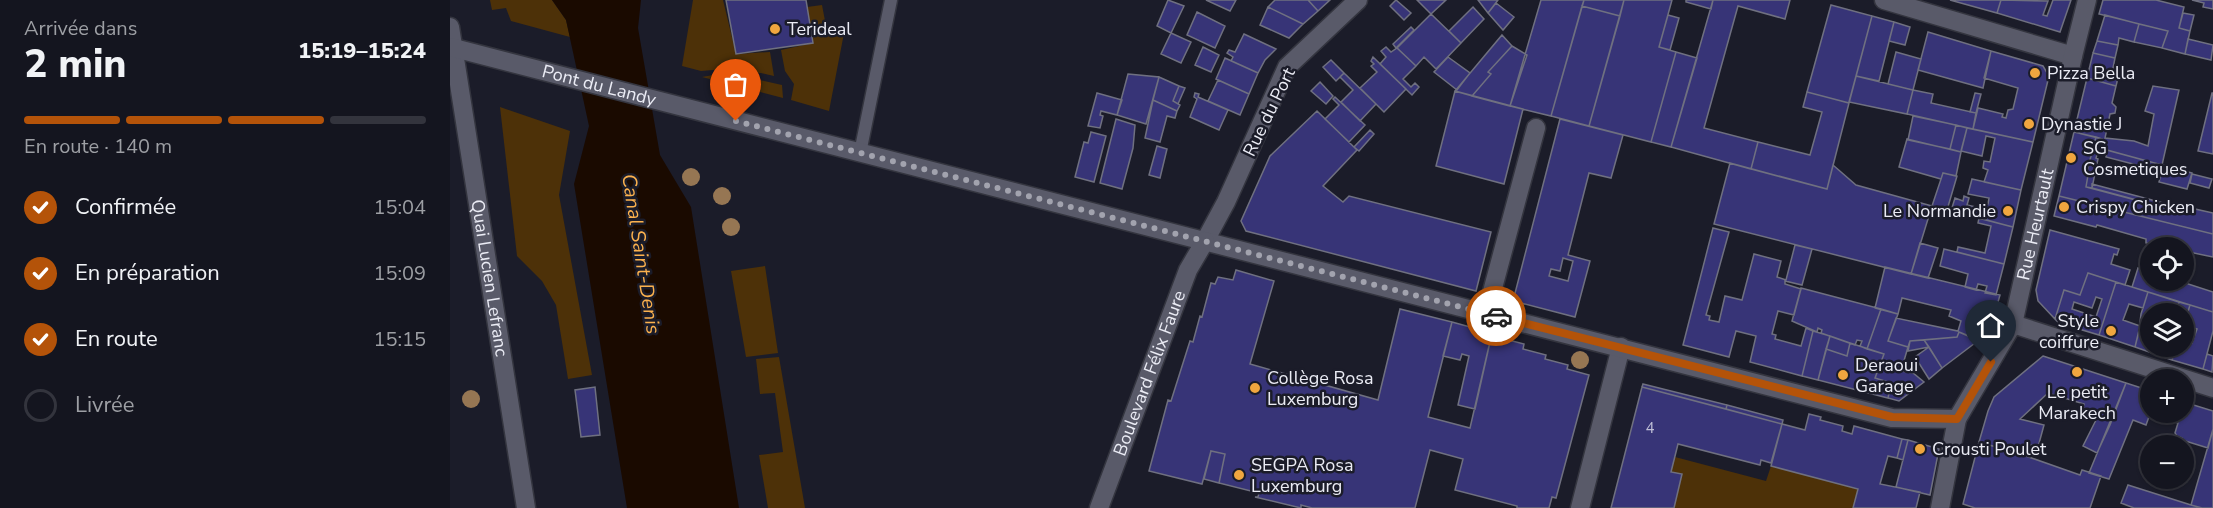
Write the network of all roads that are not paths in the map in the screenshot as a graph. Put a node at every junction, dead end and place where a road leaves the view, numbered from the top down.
1 (891, 0) edge
2 (1358, 0) edge
3 (1884, 0) edge
4 (2087, 0) edge
5 (450, 27) edge
6 (452, 47) edge
7 (2073, 56) junction
8 (1536, 128) dead end
9 (860, 153) junction
10 (1205, 241) junction
11 (1486, 314) junction
12 (2013, 324) junction
13 (1621, 347) junction
14 (2213, 388) edge
15 (1957, 419) junction
16 (526, 508) edge
17 (1099, 508) edge
18 (1580, 508) edge
19 (1940, 508) edge

1 - 9 lane
2 - 10 main road, Rue du Port
3 - 7 main road
4 - 7 main road, Rue Heurtault
5 - 6 main road, Quai Lucien Lefranc
6 - 9 main road, Pont du Landy
6 - 16 main road, Quai Lucien Lefranc
7 - 12 main road, Rue Heurtault
8 - 11 main road
9 - 10 main road, Pont du Landy
10 - 11 main road, Pont du Landy
10 - 17 main road, Boulevard Félix Faure
11 - 13 main road, Pont du Landy
12 - 14 main road
12 - 15 main road, Rue Heurtault
13 - 15 main road, Pont du Landy
13 - 18 main road
15 - 19 main road, Rue Heurtault

